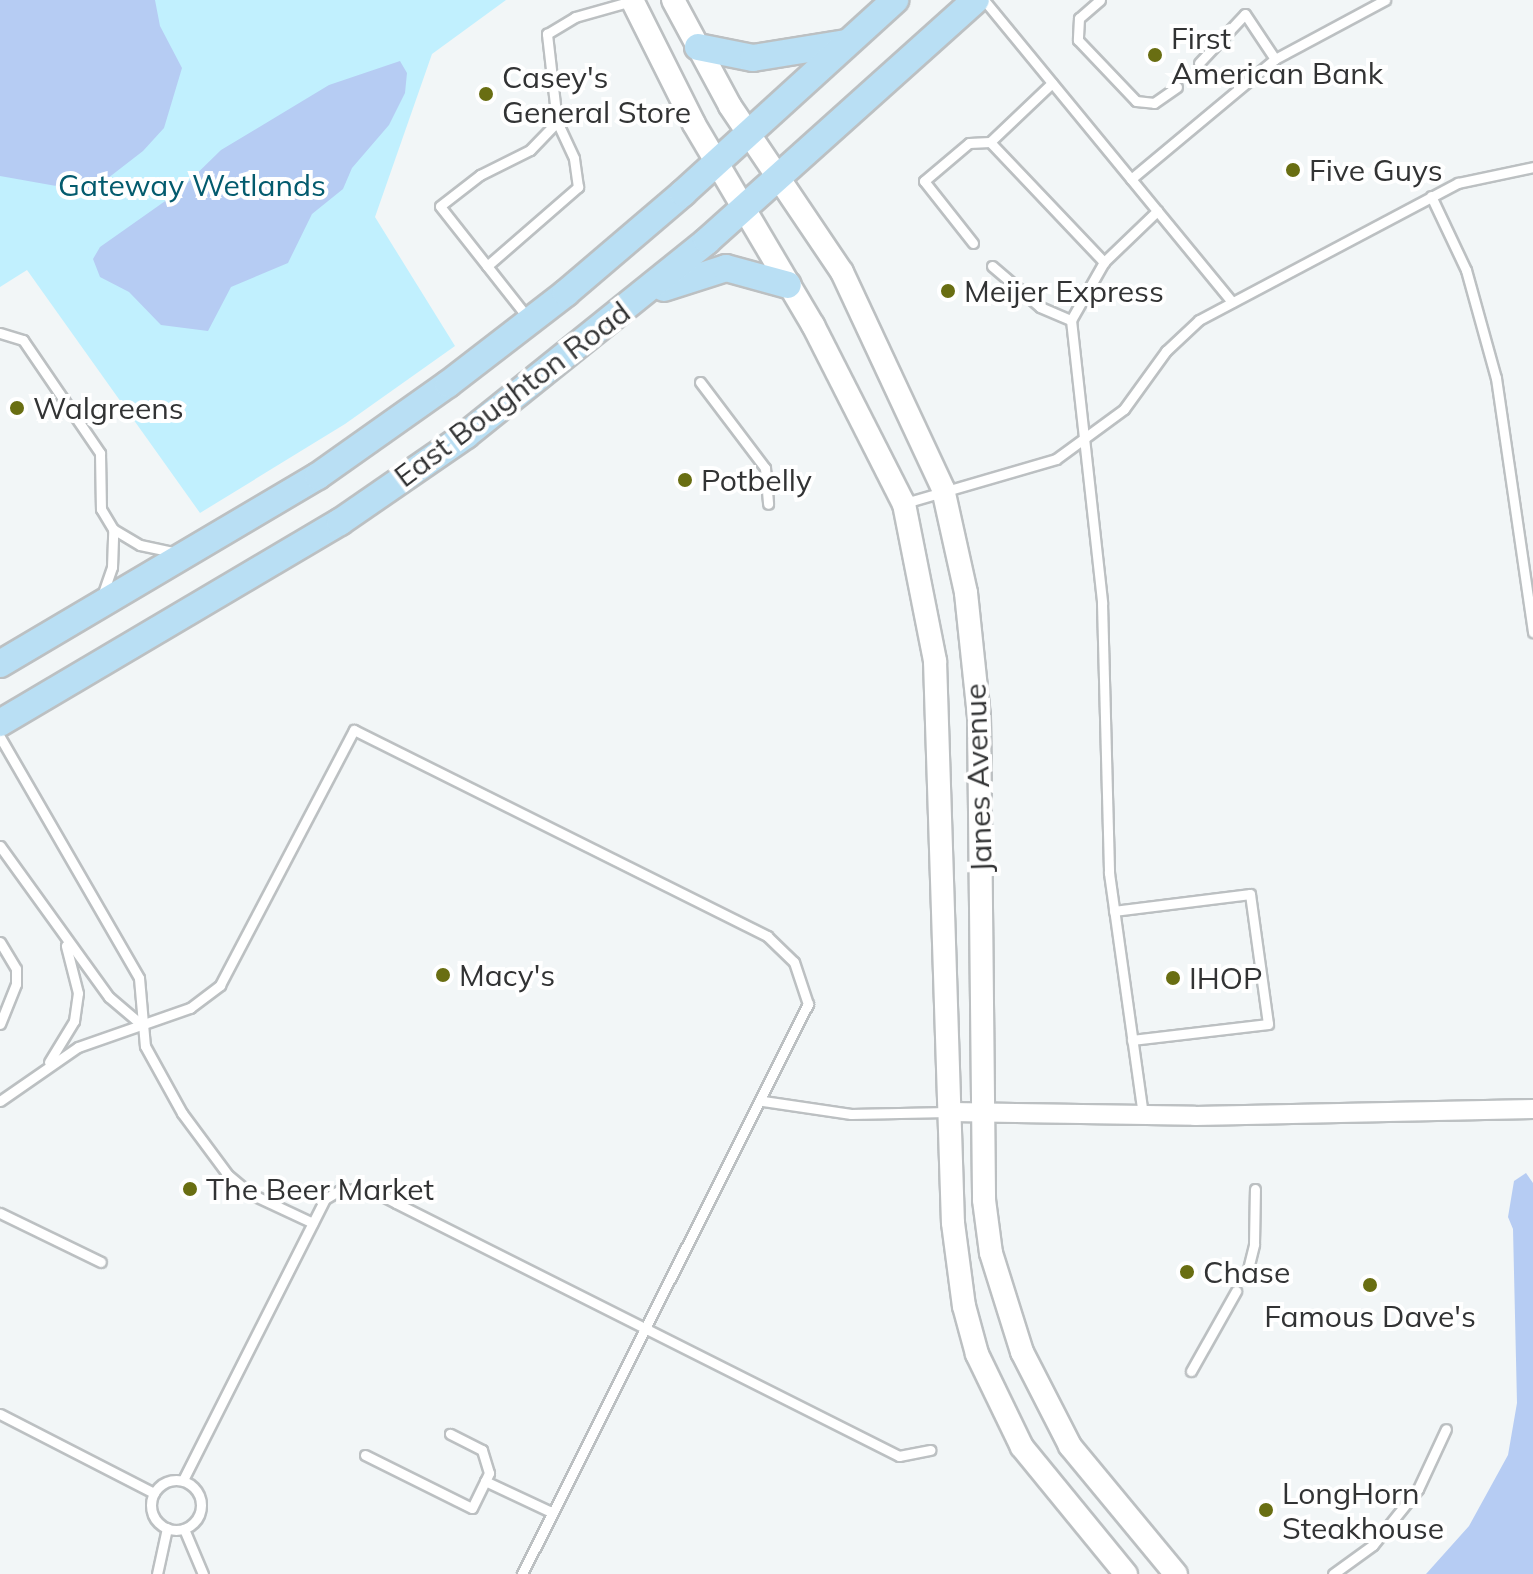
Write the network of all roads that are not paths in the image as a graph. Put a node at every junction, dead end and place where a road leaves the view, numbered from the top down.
1 (673, 0) edge
2 (895, 0) edge
3 (976, 0) edge
4 (984, 0) edge
5 (1100, 0) edge
6 (1385, 0) edge
7 (632, 1) edge
8 (849, 42) junction
9 (698, 47) junction
10 (1275, 59) junction
11 (1199, 63) dead end
12 (1052, 83) junction
13 (1177, 87) dead end
14 (557, 122) junction
15 (749, 129) junction
16 (990, 142) junction
17 (715, 160) junction
18 (1533, 167) edge
19 (781, 176) junction
20 (1131, 179) junction
21 (1431, 196) junction
22 (743, 210) junction
23 (1157, 211) junction
24 (973, 243) dead end
25 (1104, 262) junction
26 (487, 266) junction
27 (992, 266) dead end
28 (788, 285) junction
29 (638, 299) junction
30 (1232, 302) junction
31 (1071, 320) junction
32 (530, 321) junction
33 (0, 333) edge
34 (700, 382) dead end
35 (1086, 437) junction
36 (943, 489) junction
37 (768, 504) dead end
38 (904, 504) junction
39 (113, 529) junction
40 (184, 554) junction
41 (99, 605) junction
42 (1533, 632) edge
43 (0, 664) edge
44 (0, 723) edge
45 (0, 737) edge
46 (0, 846) edge
47 (1114, 911) junction
48 (63, 939) junction
49 (0, 942) edge
50 (0, 1024) edge
51 (142, 1025) junction
52 (1132, 1040) junction
53 (44, 1068) junction
54 (0, 1101) edge
55 (763, 1101) junction
56 (1533, 1109) edge
57 (984, 1111) junction
58 (951, 1112) junction
59 (1143, 1115) junction
60 (1255, 1189) dead end
61 (0, 1213) edge
62 (313, 1223) junction
63 (101, 1262) dead end
64 (1246, 1277) dead end
65 (1236, 1291) dead end
66 (649, 1328) junction
67 (1191, 1371) dead end
68 (0, 1414) edge
69 (1446, 1429) dead end
70 (450, 1434) dead end
71 (930, 1450) dead end
72 (365, 1455) dead end
73 (183, 1480) junction
74 (485, 1481) junction
75 (154, 1493) junction
76 (549, 1511) junction
77 (167, 1528) junction
78 (184, 1529) junction
79 (157, 1574) edge
80 (203, 1574) edge
81 (522, 1574) edge
82 (1126, 1574) edge
83 (1176, 1574) edge
84 (1333, 1574) edge

1 - 9 street, Janes Avenue
2 - 8 main road, East Boughton Road
3 - 19 main road, East Boughton Road
4 - 12 lane
5 - 13 lane
6 - 10 lane
7 - 14 lane
7 - 17 street, Janes Avenue
8 - 9 main road
8 - 15 main road, East Boughton Road
9 - 15 street, Janes Avenue
10 - 11 lane
10 - 20 lane
12 - 16 lane
12 - 20 lane
14 - 26 lane
14 - 26 lane
15 - 17 main road, East Boughton Road
15 - 19 street, Janes Avenue
16 - 24 lane
16 - 25 lane
17 - 22 street, Janes Avenue
17 - 32 main road, East Boughton Road
18 - 21 lane
19 - 22 main road, East Boughton Road
19 - 36 street, Janes Avenue
20 - 23 lane
21 - 30 lane
21 - 42 lane
22 - 28 street, Janes Avenue
22 - 29 main road, East Boughton Road
23 - 25 lane
23 - 30 lane
25 - 31 lane
26 - 32 lane
27 - 31 lane
28 - 29 main road
28 - 38 street, Janes Avenue
29 - 44 main road, East Boughton Road
30 - 35 lane
31 - 35 lane
32 - 40 main road, East Boughton Road
33 - 39 lane
34 - 37 lane
35 - 36 lane
35 - 47 lane
36 - 38 lane
36 - 57 street, Janes Avenue
38 - 58 street, Janes Avenue
39 - 40 lane
39 - 41 lane
40 - 41 main road, East Boughton Road
41 - 43 main road, East Boughton Road
45 - 51 lane
46 - 48 lane
47 - 52 lane
47 - 52 lane
48 - 51 lane
48 - 53 lane
49 - 50 lane
51 - 53 lane
51 - 55 lane
51 - 62 lane
52 - 59 lane
53 - 54 lane
55 - 58 lane
55 - 66 lane
56 - 59 street
57 - 58 street
57 - 59 street
57 - 83 street, Janes Avenue
58 - 82 street, Janes Avenue
60 - 64 lane
61 - 63 lane
62 - 66 lane
62 - 73 lane
65 - 67 lane
66 - 71 lane
66 - 76 lane
68 - 75 lane
69 - 84 lane
70 - 74 lane
72 - 74 lane
73 - 75 lane
73 - 78 lane
74 - 76 lane
75 - 77 lane
76 - 81 lane
77 - 78 lane
77 - 79 lane
78 - 80 lane

